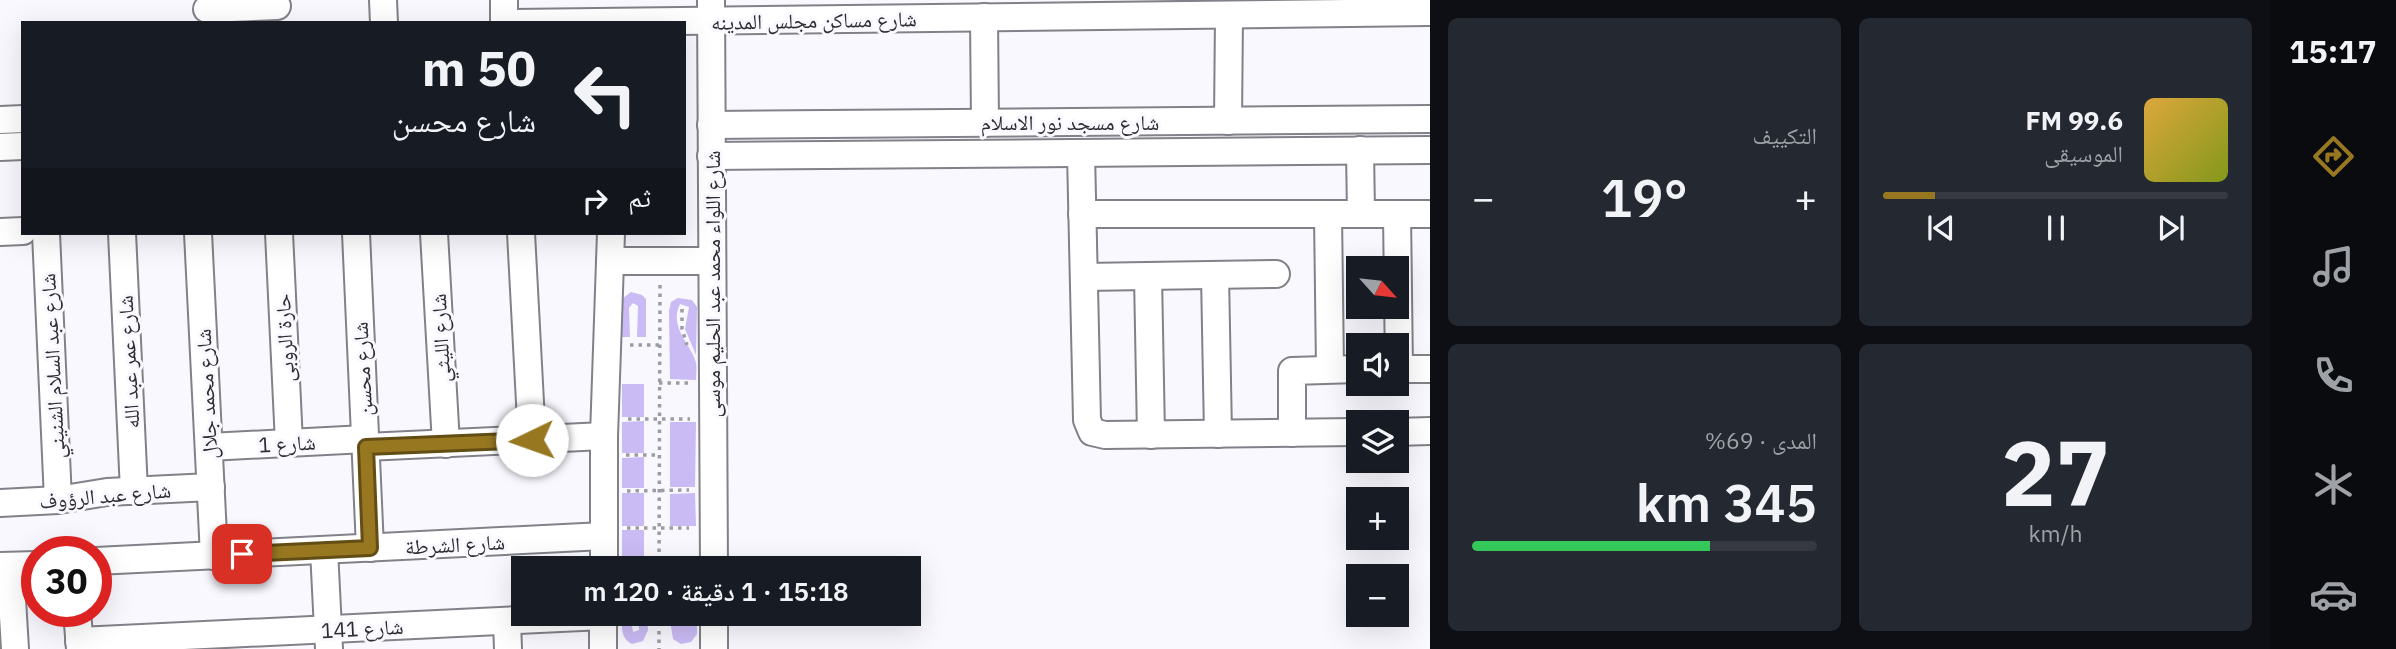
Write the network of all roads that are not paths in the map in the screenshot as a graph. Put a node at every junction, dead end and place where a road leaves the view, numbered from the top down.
1 (383, 0) edge
2 (503, 0) edge
3 (618, 0) edge
4 (1426, 0) edge
5 (1303, 7) edge
6 (1176, 8) edge
7 (277, 10) edge
8 (207, 11) edge
9 (710, 11) edge
10 (1430, 12) edge
11 (1229, 15) junction
12 (984, 18) junction
13 (384, 21) edge
14 (504, 21) edge
15 (618, 21) edge
16 (626, 21) edge
17 (21, 119) edge
18 (1430, 119) edge
19 (0, 120) edge
20 (1228, 121) junction
21 (985, 123) junction
22 (711, 125) junction
23 (21, 146) edge
24 (0, 147) edge
25 (1360, 150) junction
26 (1430, 150) edge
27 (1081, 153) junction
28 (711, 156) junction
29 (1082, 214) junction
30 (1328, 214) junction
31 (1362, 214) junction
32 (1396, 214) junction
33 (1430, 214) edge
34 (21, 231) edge
35 (0, 232) edge
36 (46, 235) edge
37 (122, 235) edge
38 (198, 235) edge
39 (279, 235) edge
40 (355, 235) edge
41 (434, 235) edge
42 (521, 235) edge
43 (611, 235) edge
44 (610, 261) junction
45 (712, 261) junction
46 (1276, 274) dead end
47 (1215, 275) junction
48 (1148, 276) junction
49 (1084, 277) junction
50 (1398, 333) edge
51 (1330, 369) junction
52 (1346, 369) edge
53 (1409, 369) edge
54 (1430, 369) edge
55 (1430, 431) edge
56 (1346, 432) edge
57 (1409, 432) edge
58 (1292, 433) junction
59 (1218, 434) junction
60 (1151, 435) junction
61 (604, 437) junction
62 (532, 440) junction
63 (289, 443) junction
64 (365, 443) junction
65 (446, 444) junction
66 (209, 447) junction
67 (211, 487) junction
68 (134, 491) junction
69 (58, 500) junction
70 (0, 503) edge
71 (604, 532) junction
72 (370, 548) junction
73 (324, 550) junction
74 (214, 555) junction
75 (604, 556) edge
76 (714, 556) edge
77 (112, 561) edge
78 (5, 566) edge
79 (507, 621) junction
80 (511, 621) edge
81 (603, 626) edge
82 (714, 626) edge
83 (78, 627) edge
84 (329, 639) edge
85 (80, 645) edge
86 (15, 649) edge
87 (508, 649) edge
88 (603, 649) edge
89 (714, 649) edge

1 - 13 street
2 - 14 street
3 - 15 street
4 - 10 street
5 - 10 street, شارع مساكن مجلس المدينه
5 - 11 street, شارع مساكن مجلس المدينه
6 - 11 street, شارع مساكن مجلس المدينه
6 - 12 street, شارع مساكن مجلس المدينه
7 - 8 street
9 - 12 street, شارع مساكن مجلس المدينه
9 - 16 street, شارع مساكن مجلس المدينه
9 - 22 street, شارع اللواء محمد عبد الحليم موسى
11 - 20 street
12 - 21 street
17 - 19 street
18 - 20 street, شارع مسجد نور الاسلام
20 - 21 street, شارع مسجد نور الاسلام
21 - 22 street, شارع مسجد نور الاسلام
22 - 28 street, شارع اللواء محمد عبد الحليم موسى
23 - 24 street
25 - 26 street, شارع مسجد نور الاسلام
25 - 27 street, شارع مسجد نور الاسلام
25 - 31 street
27 - 28 street, شارع مسجد نور الاسلام
27 - 29 street
28 - 45 street, شارع اللواء محمد عبد الحليم موسى
29 - 30 street
29 - 49 street
30 - 31 street
30 - 51 street
31 - 32 street
32 - 33 street
32 - 50 street
34 - 35 street
36 - 69 street, شارع عبد السلام الشنيني
37 - 68 street, شارع عمر عبد الله
38 - 66 street, شارع محمد جلال
39 - 63 street, حارة الروبى
40 - 64 street, شارع محسن
41 - 65 street, شارع الليثي
42 - 62 street
43 - 44 street
44 - 45 street
44 - 61 street
45 - 76 street, شارع اللواء محمد عبد الحليم موسى
46 - 47 street
47 - 48 street
47 - 59 street
48 - 49 street
48 - 60 street
49 - 60 street
51 - 52 street
51 - 58 street
53 - 54 street
55 - 57 street
56 - 58 street
58 - 59 street
59 - 60 street
61 - 62 street, شارع 1
61 - 71 street
62 - 65 street, شارع 1
63 - 64 street, شارع 1
63 - 66 street, شارع 1
64 - 65 street, شارع 1
64 - 72 street, شارع محسن
66 - 67 street, شارع محمد جلال
67 - 68 street, شارع عبد الرؤوف
67 - 74 street, شارع محمد جلال
68 - 69 street, شارع عبد الرؤوف
69 - 70 street, شارع عبد الرؤوف
71 - 72 street, شارع الشرطة
71 - 75 street
72 - 73 street, شارع الشرطة
73 - 74 street, شارع الشرطة
73 - 84 street
74 - 77 street, شارع الشرطة
78 - 86 street
79 - 80 street, شارع 141
79 - 84 street, شارع 141
79 - 87 street
81 - 88 street
82 - 89 street
83 - 85 street
84 - 85 street, شارع 141

